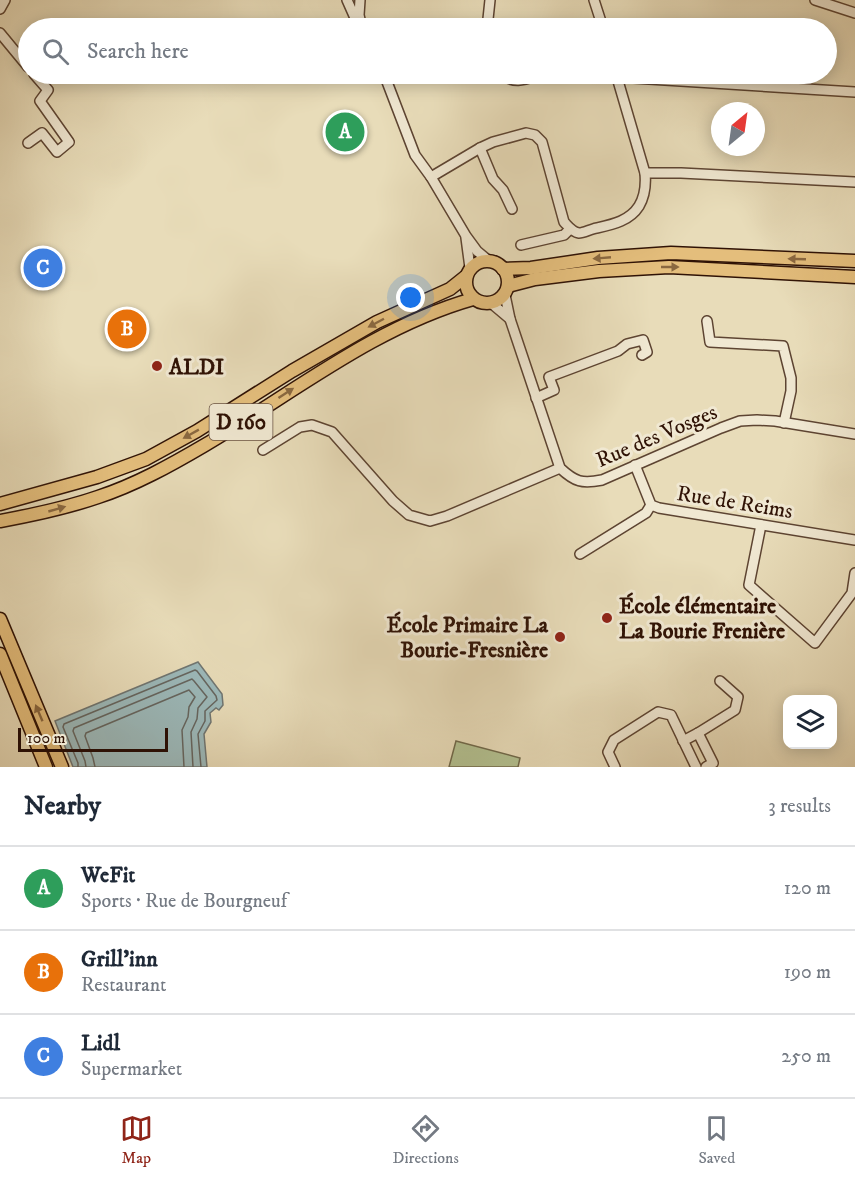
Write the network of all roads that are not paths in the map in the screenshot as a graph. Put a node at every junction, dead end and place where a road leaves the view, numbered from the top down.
1 (5, 0) edge
2 (347, 0) edge
3 (360, 0) edge
4 (490, 0) edge
5 (594, 0) edge
6 (815, 0) edge
7 (0, 9) edge
8 (855, 13) edge
9 (355, 18) edge
10 (360, 18) edge
11 (488, 18) edge
12 (600, 18) edge
13 (0, 33) edge
14 (18, 55) edge
15 (43, 84) edge
16 (388, 84) edge
17 (619, 84) edge
18 (743, 84) edge
19 (855, 92) edge
20 (28, 143) dead end
21 (480, 148) junction
22 (645, 173) junction
23 (431, 177) junction
24 (855, 182) edge
25 (512, 209) dead end
26 (570, 229) junction
27 (466, 236) junction
28 (521, 245) dead end
29 (489, 261) junction
30 (855, 261) edge
31 (503, 269) junction
32 (468, 273) junction
33 (855, 277) edge
34 (506, 291) junction
35 (473, 299) junction
36 (491, 303) junction
37 (510, 319) junction
38 (707, 321) dead end
39 (642, 355) dead end
40 (536, 398) junction
41 (784, 423) junction
42 (855, 434) edge
43 (262, 450) dead end
44 (635, 465) junction
45 (560, 468) junction
46 (0, 504) edge
47 (651, 505) junction
48 (0, 521) edge
49 (761, 525) junction
50 (855, 540) edge
51 (580, 554) dead end
52 (855, 573) edge
53 (0, 619) edge
54 (0, 654) edge
55 (720, 681) dead end
56 (698, 733) junction
57 (683, 741) junction
58 (46, 767) edge
59 (62, 767) edge
60 (615, 767) edge
61 (696, 767) edge
62 (705, 767) edge

1 - 7 street
2 - 9 street
3 - 10 street
4 - 11 street
5 - 12 street
6 - 8 street
13 - 14 street
15 - 20 street
16 - 23 street
17 - 22 street
18 - 19 street
21 - 23 street
21 - 25 street
21 - 26 street
22 - 24 street
22 - 26 street
23 - 27 street
26 - 28 street
27 - 29 street
27 - 32 street
29 - 31 main road
29 - 32 main road
30 -> 31 main road
31 - 34 main road
32 - 35 main road
32 -> 46 main road, D 160
34 -> 33 main road
34 - 36 main road
34 - 37 street
35 - 36 main road
48 -> 35 main road, D 160
36 - 37 street
37 - 40 street
38 - 41 street
39 - 40 street
40 - 45 street
41 - 42 street, Rue des Vosges
41 - 44 street, Rue des Vosges
43 - 45 street
44 - 45 street, Rue des Vosges
44 - 47 street, Rue de Reims
47 - 49 street, Rue de Reims
47 - 51 street
49 - 50 street, Rue de Reims
49 - 52 street
59 -> 53 main road
54 - 58 main road
55 - 56 street
56 - 57 street
56 - 62 street
57 - 60 street
57 - 61 street

